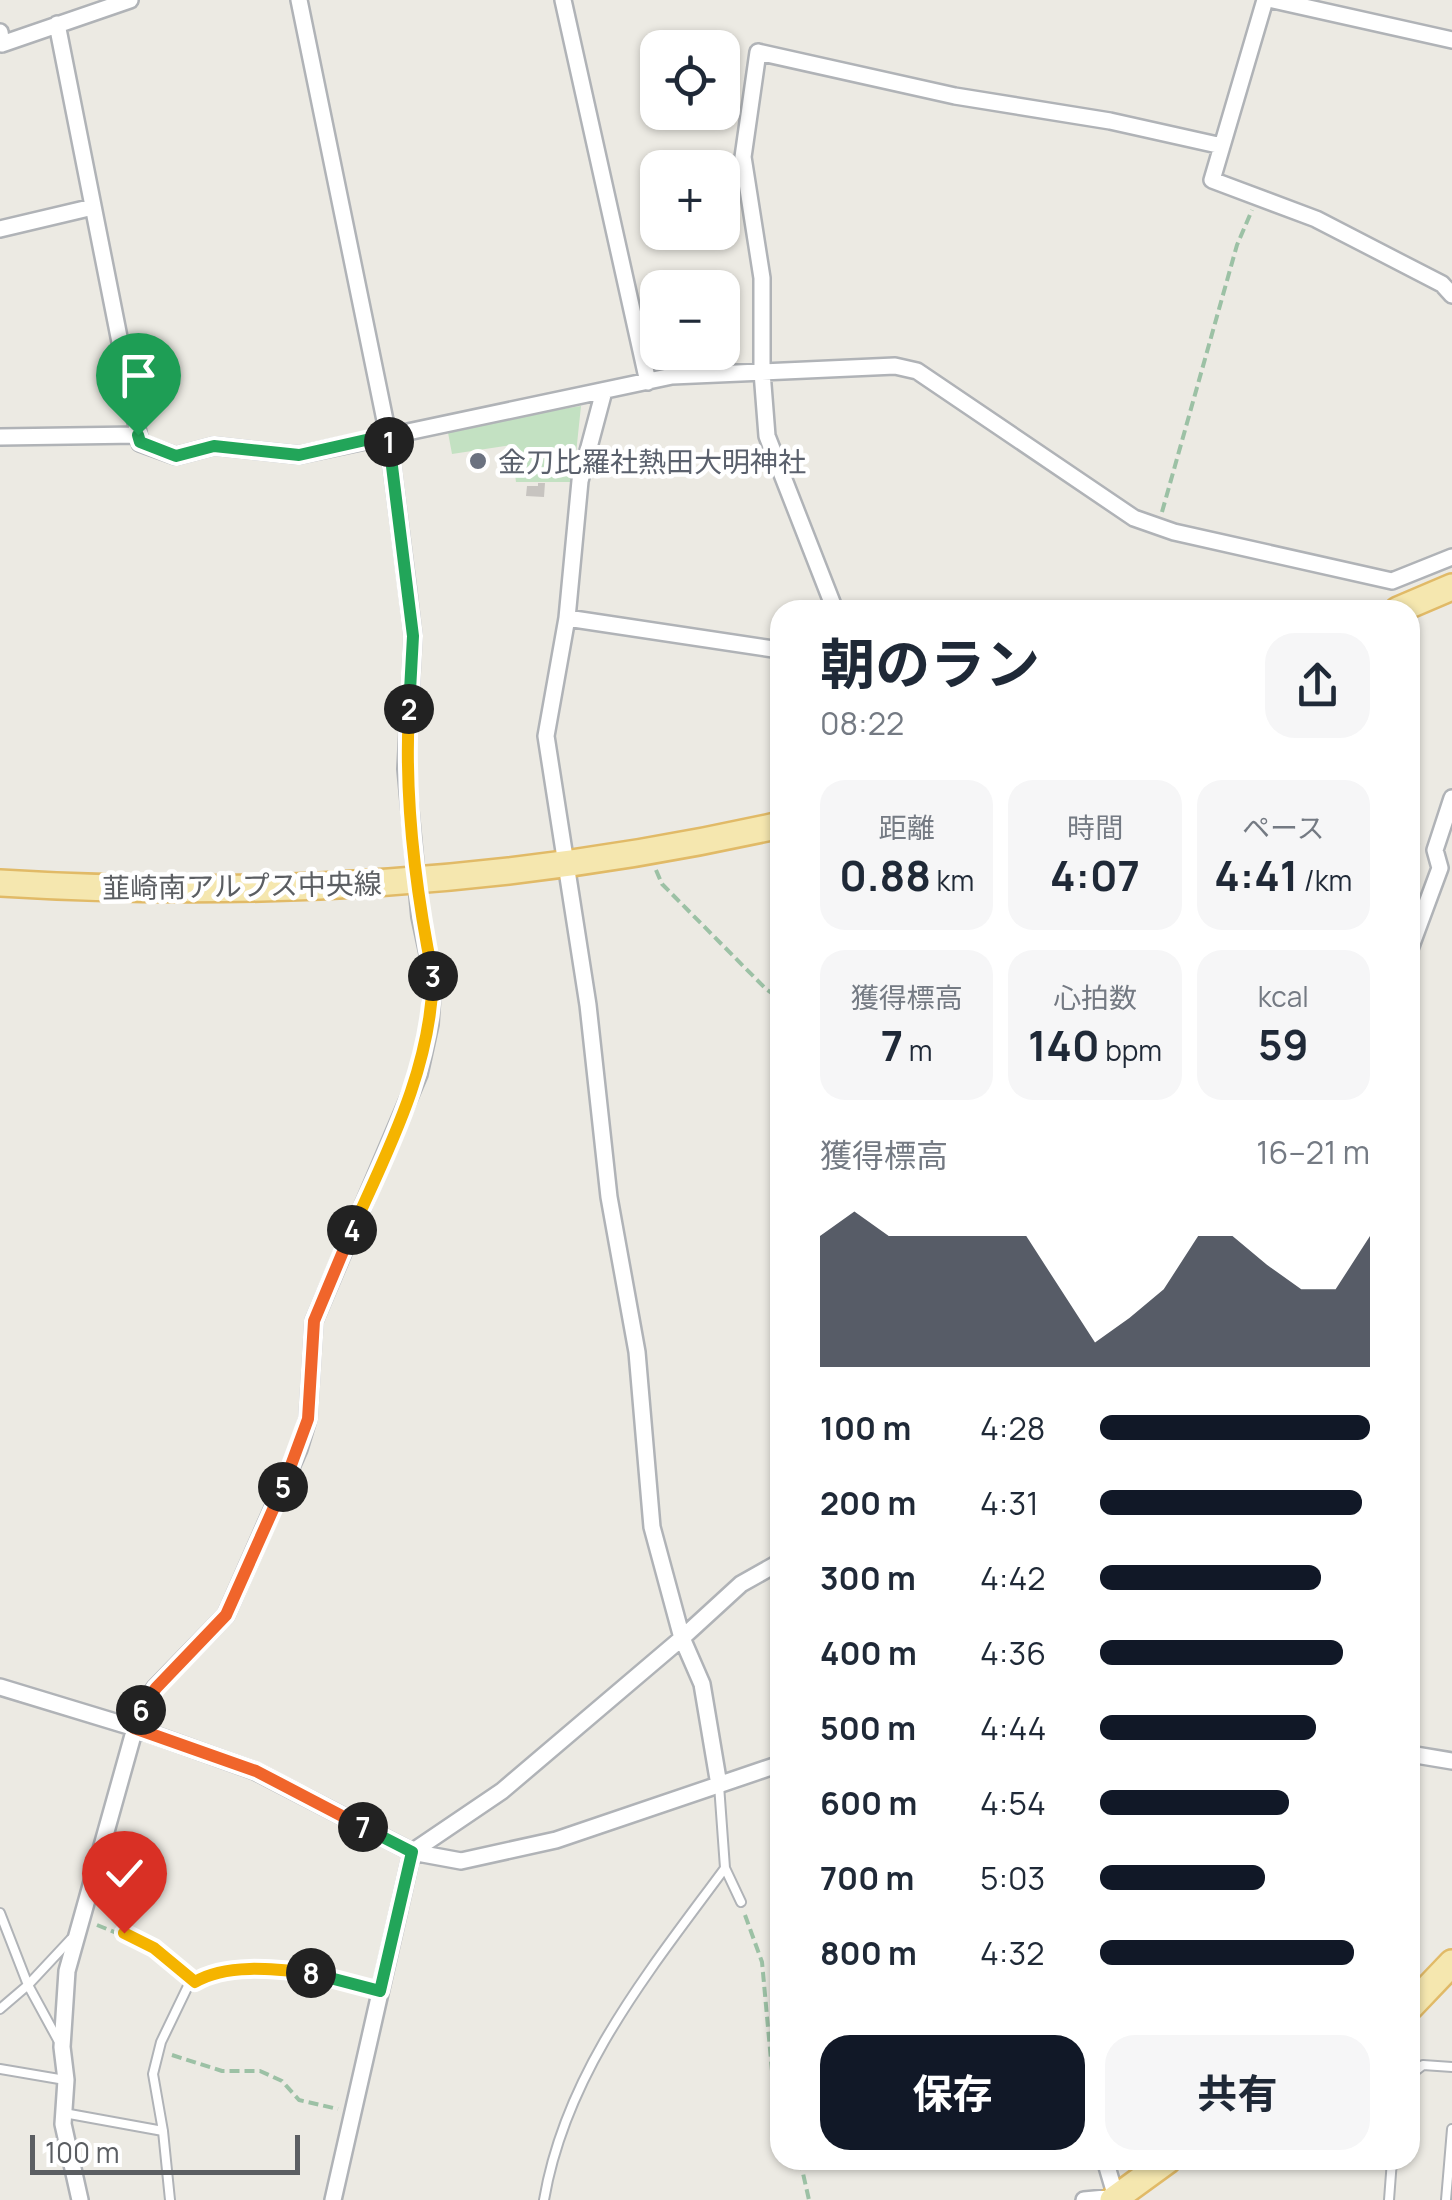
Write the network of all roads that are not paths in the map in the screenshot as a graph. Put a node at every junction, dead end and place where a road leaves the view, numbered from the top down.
1 (130, 0) edge
2 (299, 0) edge
3 (562, 0) edge
4 (1265, 0) edge
5 (1273, 0) edge
6 (58, 24) junction
7 (0, 32) edge
8 (1452, 40) edge
9 (1222, 146) junction
10 (94, 207) junction
11 (0, 229) edge
12 (1452, 295) edge
13 (762, 372) junction
14 (648, 382) junction
15 (604, 391) junction
16 (138, 435) junction
17 (388, 435) junction
18 (0, 437) edge
19 (1452, 557) edge
20 (1452, 587) edge
21 (832, 600) edge
22 (1420, 601) edge
23 (567, 618) junction
24 (770, 648) edge
25 (1452, 798) edge
26 (770, 828) edge
27 (567, 864) junction
28 (1446, 870) edge
29 (0, 882) edge
30 (417, 882) junction
31 (1420, 927) edge
32 (770, 1568) edge
33 (682, 1638) junction
34 (0, 1687) edge
35 (134, 1728) junction
36 (1420, 1756) edge
37 (1452, 1761) edge
38 (770, 1768) edge
39 (719, 1786) junction
40 (412, 1852) junction
41 (725, 1868) junction
42 (740, 1902) road end
43 (0, 1913) edge
44 (80, 1926) junction
45 (1452, 1962) edge
46 (28, 1985) junction
47 (380, 1991) junction
48 (1420, 1996) edge
49 (0, 2009) edge
50 (62, 2046) junction
51 (1420, 2067) edge
52 (1452, 2067) edge
53 (0, 2070) edge
54 (66, 2080) junction
55 (64, 2113) junction
56 (1452, 2129) edge
57 (163, 2131) junction
58 (1107, 2170) edge
59 (1154, 2170) edge
60 (1391, 2170) edge
61 (1114, 2199) edge
62 (80, 2200) edge
63 (170, 2200) edge
64 (332, 2200) edge
65 (544, 2200) edge
66 (1084, 2200) edge
67 (1389, 2200) edge
68 (1446, 2200) edge

1 - 6 street
2 - 17 street
3 - 14 street
4 - 9 street
5 - 8 street
6 - 7 street
6 - 10 street
9 - 12 street
9 - 13 street
10 - 11 street
10 - 16 street
13 - 14 street
13 - 19 street
13 - 21 street
14 - 15 street
15 - 17 street
15 - 23 street
16 - 17 street
16 - 18 street
17 - 30 street
20 - 22 main road
23 - 24 street
23 - 27 street
25 - 28 street
26 - 27 main road, 韮崎南アルプス中央線
27 - 30 main road, 韮崎南アルプス中央線
27 - 33 street
28 - 31 street
29 - 30 main road, 韮崎南アルプス中央線
30 - 35 street
32 - 33 street
33 - 39 street
33 - 40 street
34 - 35 street
35 - 40 street
35 - 44 street
36 - 37 street
38 - 39 street
39 - 40 street
39 - 41 lane
40 - 47 street
41 - 42 lane
41 - 65 lane
43 - 46 lane
44 - 46 lane
44 - 50 street
45 - 48 main road
46 - 49 lane
46 - 50 lane
47 - 57 lane
47 - 64 street
50 - 54 street
51 - 52 lane
53 - 54 lane
54 - 55 street
55 - 57 lane
55 - 62 street
56 - 68 lane
57 - 63 lane
58 - 61 street
59 - 61 main road
60 - 67 lane
61 - 66 street

